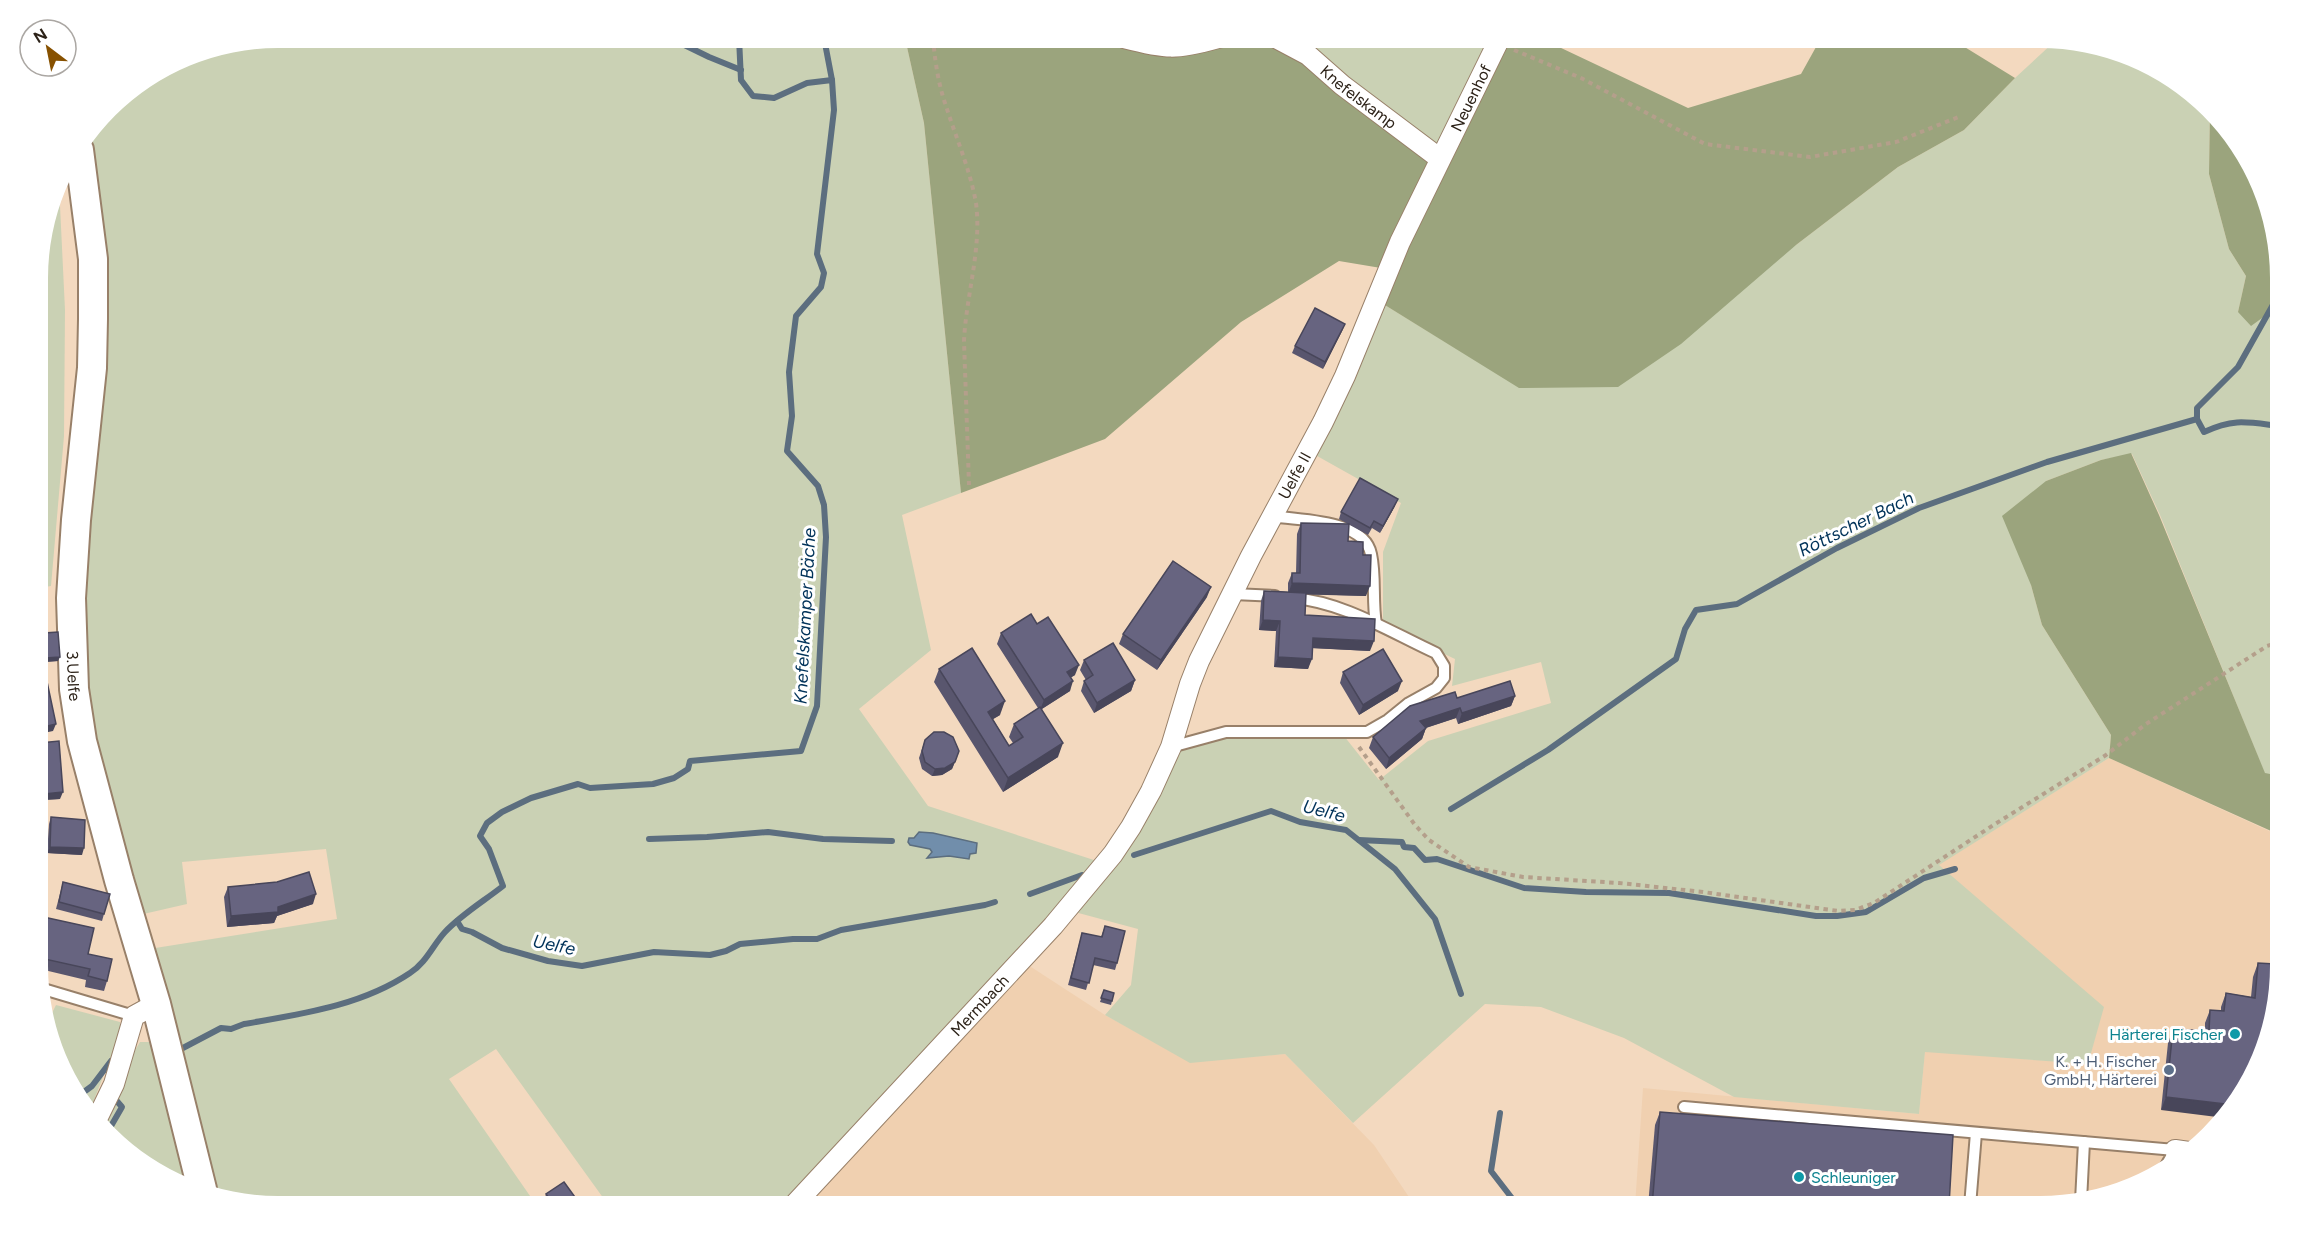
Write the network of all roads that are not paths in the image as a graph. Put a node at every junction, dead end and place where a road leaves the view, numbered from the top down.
1 (1295, 48) edge
2 (1495, 48) edge
3 (1439, 158) junction
4 (80, 161) edge
5 (1273, 516) junction
6 (1233, 594) junction
7 (1376, 624) junction
8 (1171, 747) junction
9 (1151, 791) joint
10 (49, 990) edge
11 (145, 1010) junction
12 (1684, 1107) dead end
13 (100, 1112) edge
14 (1976, 1132) junction
15 (2084, 1142) junction
16 (2178, 1151) edge
17 (200, 1183) edge
18 (2081, 1192) edge
19 (802, 1196) edge
20 (1971, 1196) edge

1 - 3 street, Knefelskamp
2 - 3 street, Neuenhof
3 - 5 street, Uelfe II
4 - 11 street, 3.Uelfe
5 - 6 street, Uelfe II
5 - 7 lane
6 - 7 lane
6 - 8 street, Uelfe II
7 - 8 lane
8 - 9 street, Uelfe II
9 - 19 street, Mermbach
10 - 11 lane
11 - 13 street
11 - 17 street, 3.Uelfe
12 - 14 lane
14 - 15 lane
14 - 20 lane
15 - 16 lane
15 - 18 lane

